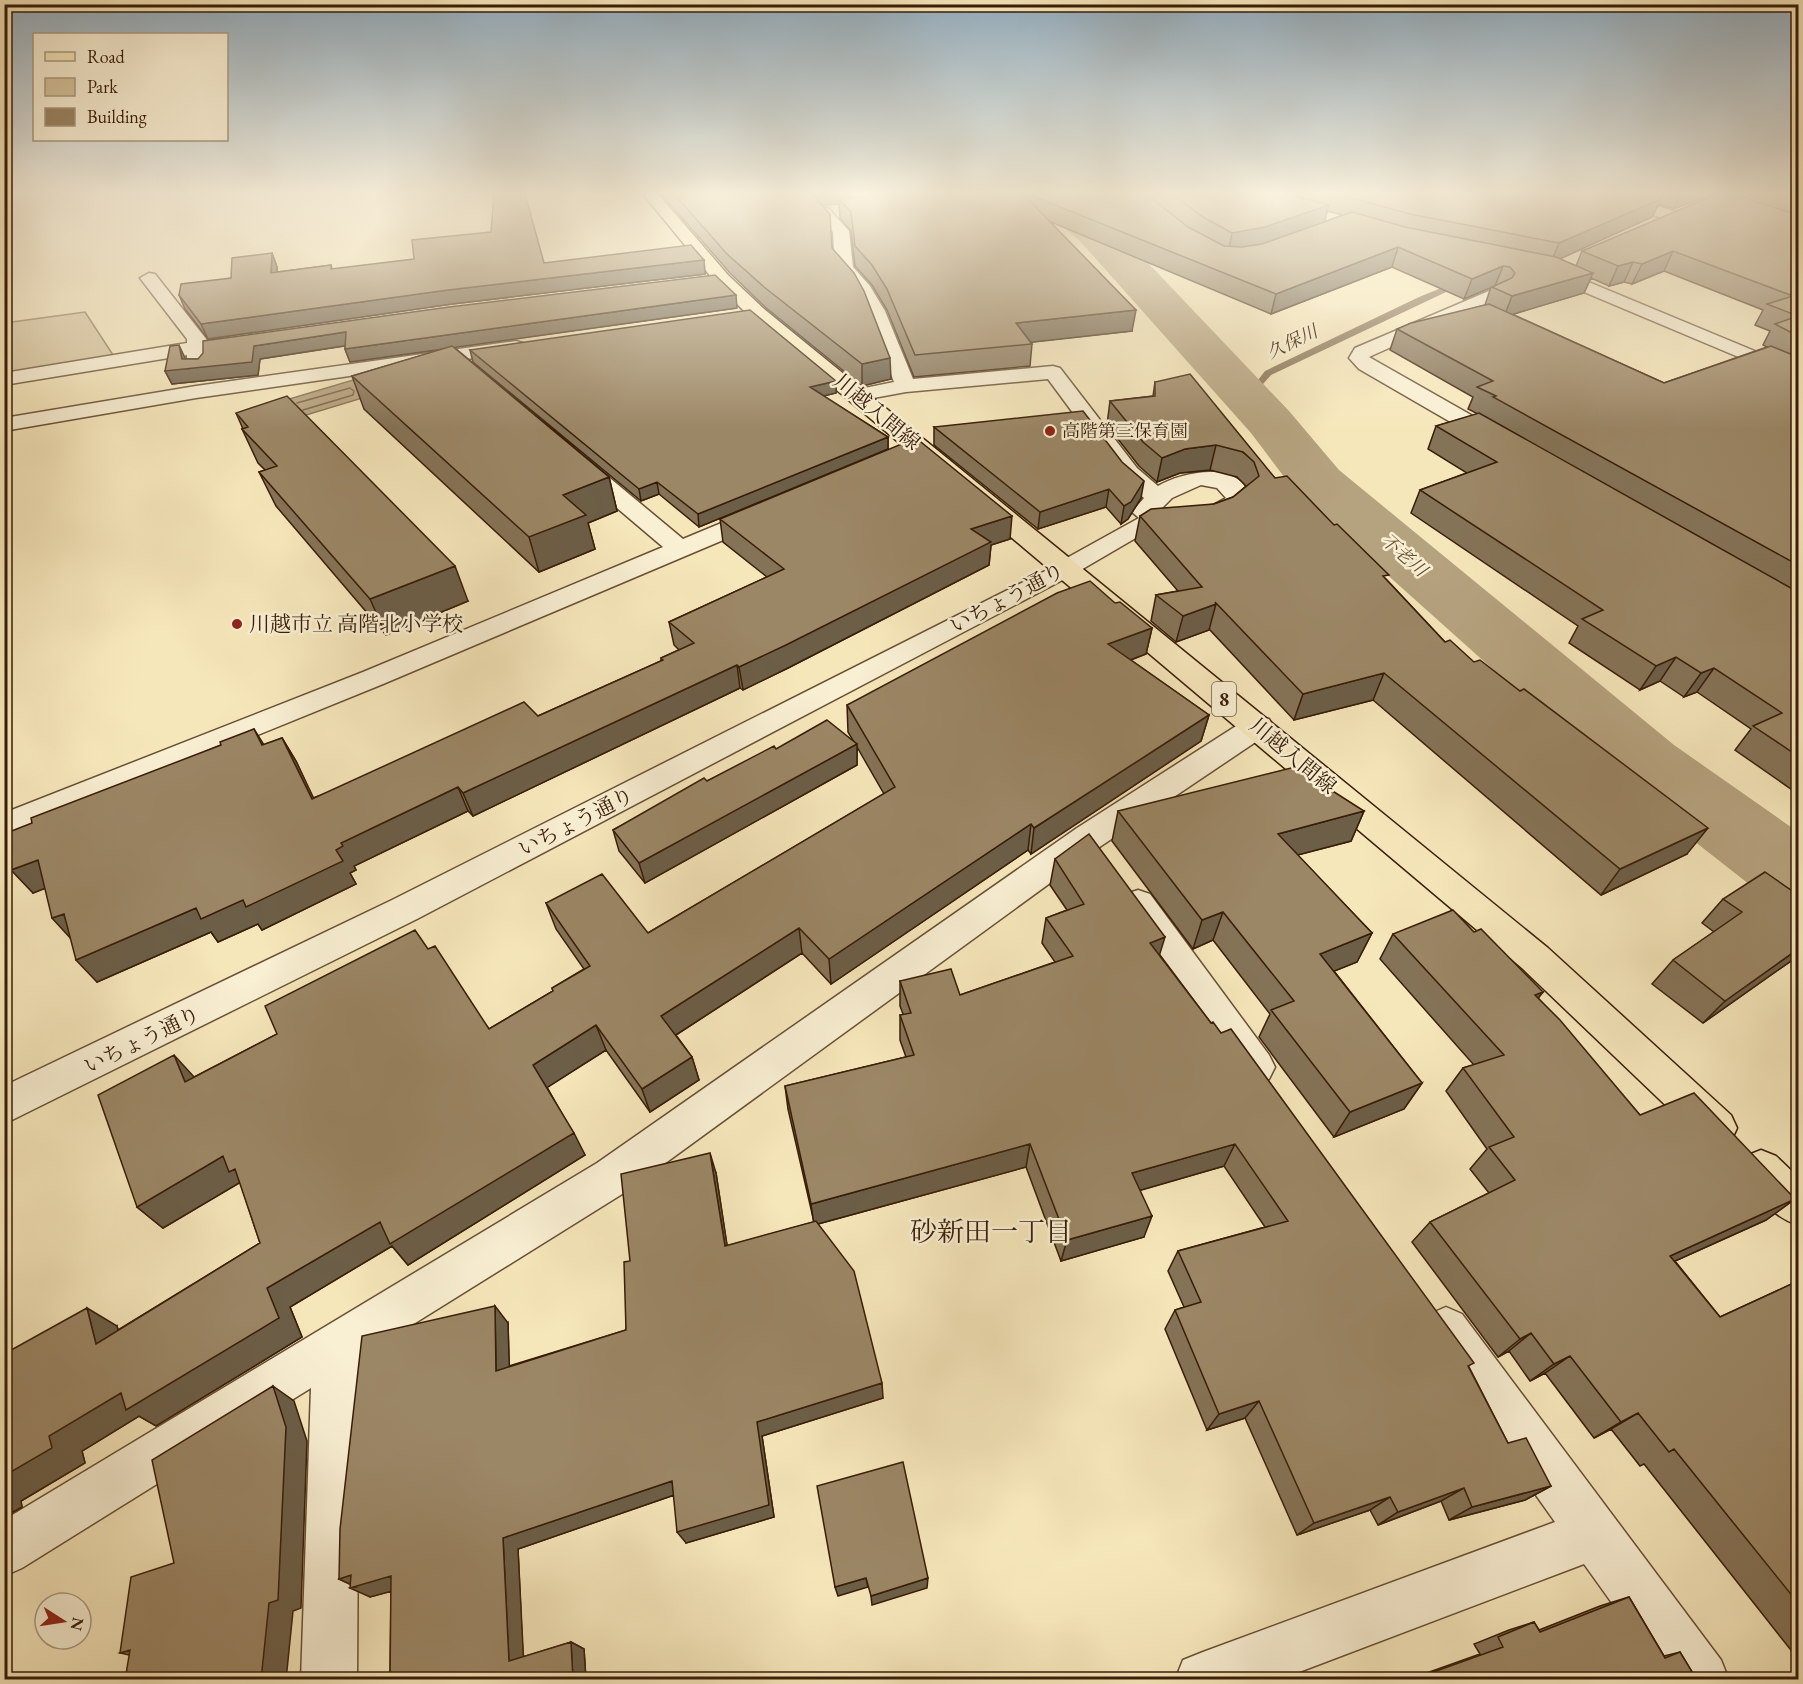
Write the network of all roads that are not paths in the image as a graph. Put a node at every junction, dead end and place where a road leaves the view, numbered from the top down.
1 (706, 273) edge
2 (848, 273) edge
3 (1552, 273) edge
4 (149, 278) dead end
5 (1496, 293) edge
6 (268, 337) edge
7 (534, 344) edge
8 (198, 346) junction
9 (452, 356) junction
10 (471, 373) edge
11 (1798, 376) edge
12 (4, 379) edge
13 (906, 386) junction
14 (196, 392) junction
15 (857, 395) junction
16 (4, 425) edge
17 (920, 447) junction
18 (566, 453) edge
19 (1523, 454) edge
20 (887, 460) edge
21 (1156, 496) junction
22 (790, 503) edge
23 (1141, 525) junction
24 (681, 550) junction
25 (1065, 569) junction
26 (1258, 726) junction
27 (4, 826) edge
28 (1105, 859) junction
29 (1278, 1098) edge
30 (4, 1106) edge
31 (1798, 1205) edge
32 (1425, 1302) edge
33 (336, 1346) junction
34 (1594, 1534) junction
35 (4, 1550) edge
36 (329, 1680) edge
37 (1203, 1680) edge
38 (1701, 1680) edge

1 - 15 main road, 川越入間線 / 8
2 - 13 street
3 - 11 street
4 - 8 street
5 - 19 street
6 - 8 street
7 - 9 street
8 - 12 street
8 - 14 street
9 - 10 street
9 - 14 street
13 - 15 street
13 - 21 street
14 - 16 street
15 - 17 main road, 川越入間線 / 8
17 - 20 street
17 - 25 main road, 川越入間線 / 8
18 - 24 street
21 - 23 street
21 - 23 street, いちょう通り
22 - 24 street
23 - 25 street, いちょう通り
24 - 27 street
25 - 26 main road, 川越入間線 / 8
25 - 30 street, いちょう通り
26 - 28 street
26 - 31 main road, 川越入間線 / 8
28 - 29 street
28 - 33 street
32 - 34 street
33 - 35 street
33 - 36 street
34 - 37 street
34 - 38 street

